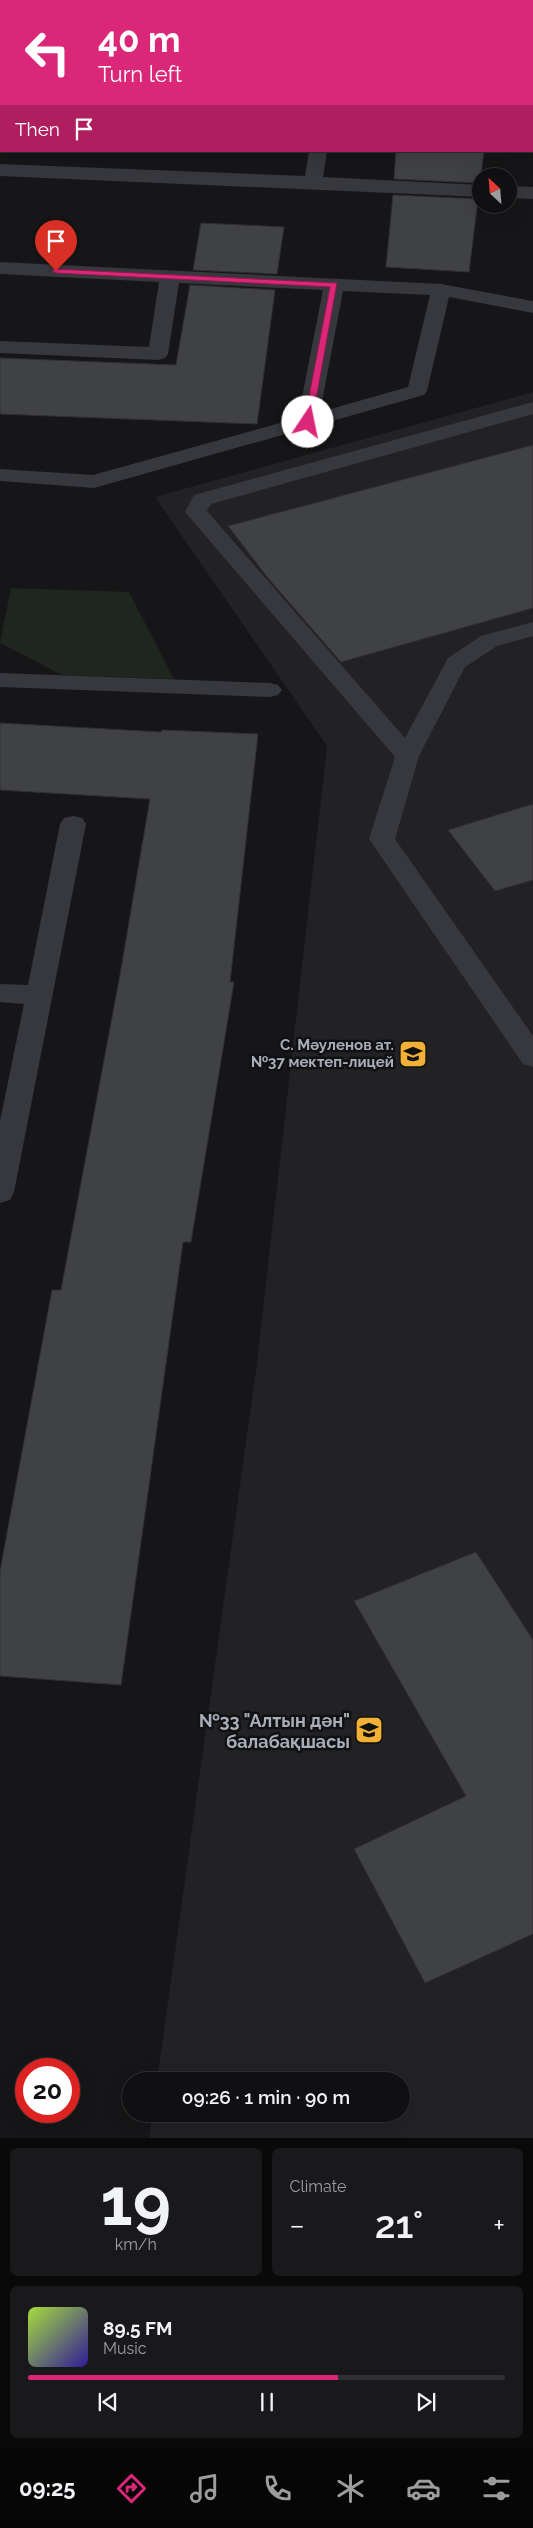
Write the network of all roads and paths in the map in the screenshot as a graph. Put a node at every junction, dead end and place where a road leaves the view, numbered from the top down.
1 (318, 152) edge
2 (0, 170) edge
3 (313, 182) junction
4 (472, 190) edge
5 (518, 192) edge
6 (533, 193) edge
7 (0, 268) edge
8 (170, 277) junction
9 (334, 285) junction
10 (441, 290) junction
11 (533, 307) edge
12 (0, 347) edge
13 (533, 408) edge
14 (308, 422) junction
15 (1, 481) edge
16 (533, 629) edge
17 (0, 680) edge
18 (270, 690) dead end
19 (407, 756) junction
20 (73, 824) dead end
21 (0, 993) edge
22 (40, 995) junction
23 (533, 1057) edge
24 (0, 1192) edge

1 - 3 lane
2 - 3 lane
3 - 4 lane
5 - 6 lane
7 - 8 lane
8 - 9 lane
8 - 12 lane
9 - 10 lane
9 - 14 lane
10 - 11 lane
10 - 14 lane
13 - 19 lane
14 - 15 lane
16 - 19 lane
17 - 18 lane
19 - 23 lane
20 - 22 lane
21 - 22 lane
22 - 24 lane

